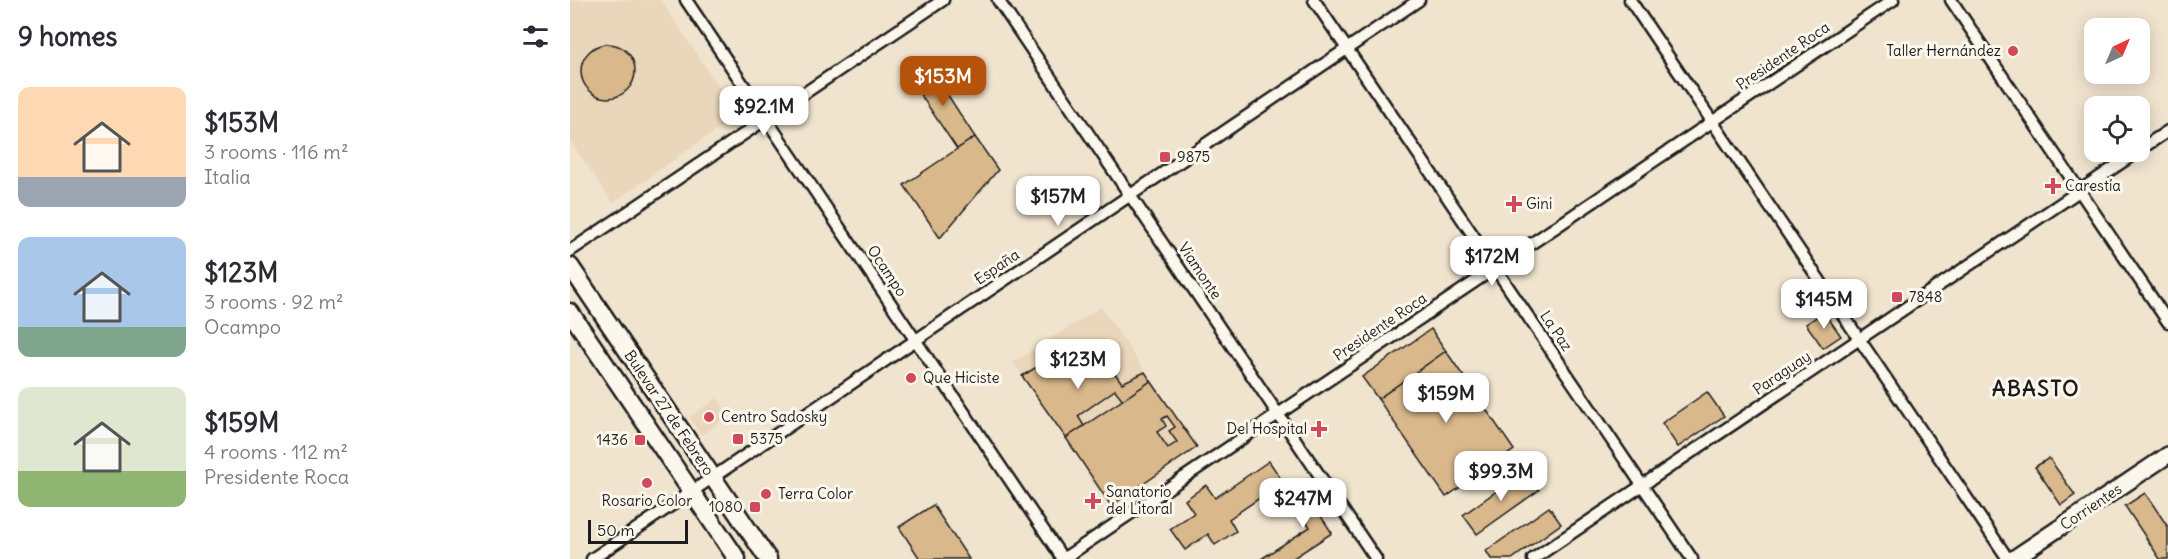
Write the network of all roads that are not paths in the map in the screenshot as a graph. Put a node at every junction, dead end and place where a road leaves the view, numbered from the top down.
1 (686, 0) edge
2 (943, 0) edge
3 (998, 0) edge
4 (1314, 0) edge
5 (1419, 0) edge
6 (1630, 0) edge
7 (1893, 0) edge
8 (1951, 0) edge
9 (1347, 48) junction
10 (766, 119) junction
11 (1712, 122) junction
12 (2168, 131) edge
13 (2150, 143) edge
14 (2122, 162) edge
15 (2080, 190) junction
16 (1130, 195) junction
17 (570, 251) edge
18 (570, 266) edge
19 (1495, 268) junction
20 (570, 312) edge
21 (2168, 322) edge
22 (1859, 339) junction
23 (915, 340) junction
24 (1278, 414) junction
25 (2168, 455) edge
26 (713, 477) junction
27 (1642, 485) junction
28 (692, 492) junction
29 (592, 559) edge
30 (737, 559) edge
31 (768, 559) edge
32 (1063, 559) edge
33 (1376, 559) edge
34 (1533, 559) edge
35 (1692, 559) edge
36 (2007, 559) edge
37 (2013, 559) edge

1 - 10 street, Ocampo
2 - 10 street
3 - 16 street, Viamonte
4 - 9 street, La Paz
5 - 9 street, España
6 - 11 street
7 - 11 street, Presidente Roca
8 - 15 street
9 - 16 street, España
9 - 19 street, La Paz
10 - 17 street
10 - 23 street, Ocampo
11 - 19 street, Presidente Roca
11 - 22 street
12 - 13 street, Paraguay
14 - 15 street, Paraguay
15 - 21 street
15 - 22 street, Paraguay
16 - 23 street, España
16 - 24 street, Viamonte
18 - 26 main road, Bulevar 27 de Febrero
19 - 24 street, Presidente Roca
19 - 27 street, La Paz
20 - 28 main road, Bulevar 27 de Febrero
22 - 27 street, Paraguay
22 - 36 street
23 - 26 street, España
23 - 32 street, Ocampo
24 - 32 street, Presidente Roca
24 - 33 street, Viamonte
25 - 37 main road, Corrientes
26 - 28 street, España
26 - 31 main road, Bulevar 27 de Febrero
27 - 34 street, Paraguay
27 - 35 street, La Paz
28 - 29 street, España
28 - 30 main road, Bulevar 27 de Febrero

